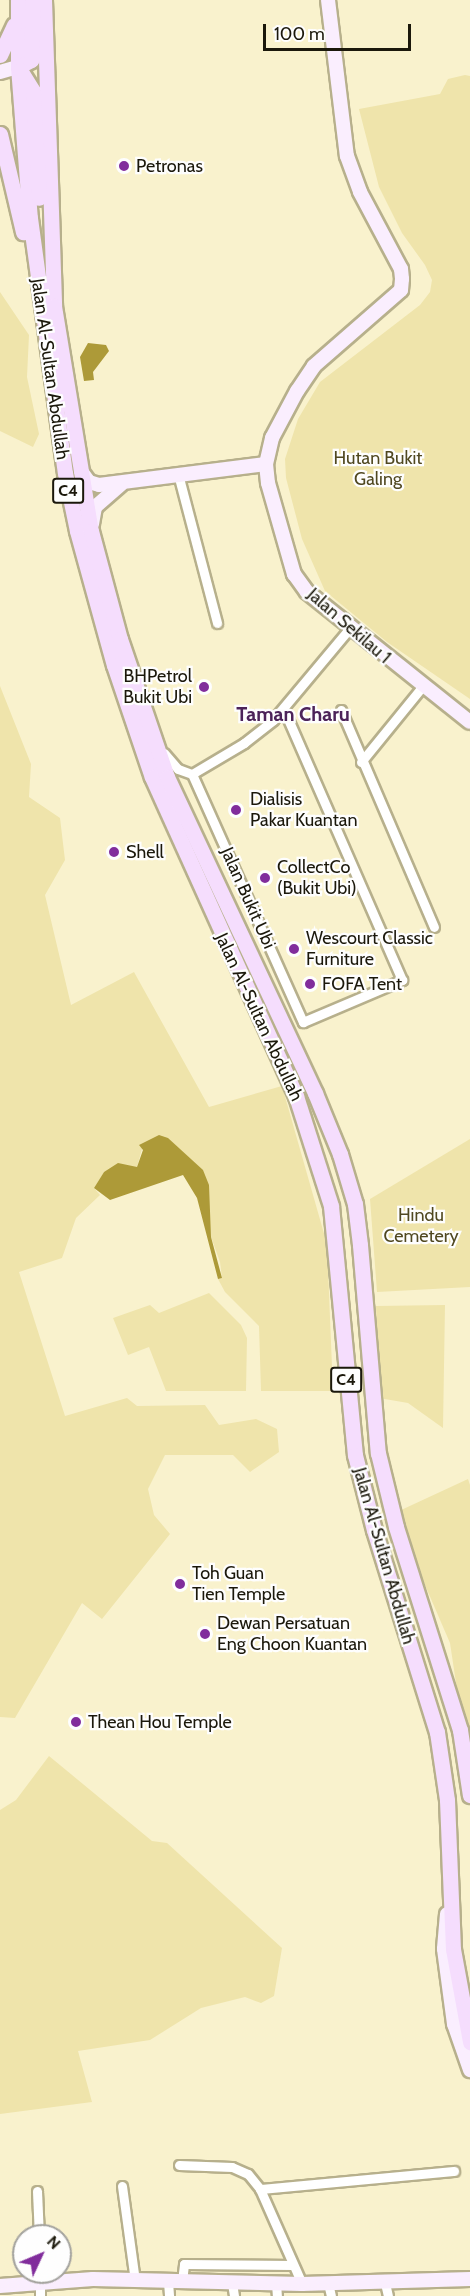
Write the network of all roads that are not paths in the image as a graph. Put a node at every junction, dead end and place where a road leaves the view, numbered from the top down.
1 (18, 0) edge
2 (33, 0) edge
3 (44, 0) edge
4 (328, 0) edge
5 (18, 16) junction
6 (0, 54) edge
7 (18, 67) junction
8 (0, 72) edge
9 (0, 134) edge
10 (47, 309) junction
11 (266, 464) junction
12 (78, 466) junction
13 (177, 474) junction
14 (123, 483) junction
15 (92, 531) junction
16 (217, 623) dead end
17 (350, 629) junction
18 (422, 687) junction
19 (284, 710) junction
20 (341, 710) dead end
21 (470, 722) edge
22 (154, 739) junction
23 (361, 762) junction
24 (192, 774) junction
25 (434, 927) dead end
26 (470, 1795) edge
27 (453, 1878) junction
28 (470, 2042) edge
29 (470, 2070) edge
30 (180, 2165) dead end
31 (454, 2171) dead end
32 (122, 2186) dead end
33 (260, 2189) junction
34 (37, 2191) dead end
35 (38, 2224) edge
36 (293, 2265) junction
37 (470, 2279) edge
38 (135, 2281) junction
39 (175, 2281) junction
40 (72, 2283) edge
41 (40, 2284) edge
42 (302, 2284) junction
43 (0, 2286) edge
44 (233, 2289) edge
45 (386, 2289) edge
46 (277, 2290) edge
47 (329, 2290) edge
48 (168, 2296) edge

1 - 5 main road
2 - 7 main road
3 - 10 main road, Jalan Al-Sultan Abdullah / C4
4 - 11 street
5 - 6 main road
5 - 7 main road
7 - 8 street
7 - 10 main road
9 - 10 main road
10 - 12 main road, Jalan Al-Sultan Abdullah / C4
10 - 27 main road, Jalan Al-Sultan Abdullah / C4
11 - 13 street
11 - 17 street, Jalan Sekilau 1
12 - 14 street
12 - 15 main road, Jalan Al-Sultan Abdullah / C4
13 - 14 street
13 - 16 street
14 - 15 street
15 - 22 main road, Jalan Al-Sultan Abdullah / C4
17 - 18 street, Jalan Sekilau 1
17 - 19 street
18 - 21 street, Jalan Sekilau 1
18 - 23 street
19 - 24 street
19 - 24 street, Jalan Bukit Ubi
20 - 23 street
22 - 24 street
22 - 26 main road, Jalan Al-Sultan Abdullah / C4
23 - 25 street
27 - 28 main road, Jalan Al-Sultan Abdullah / C4
27 - 29 street, C4
30 - 33 street
31 - 33 street
32 - 38 street
33 - 36 street
34 - 35 street
36 - 39 street
36 - 42 street
37 - 45 street
38 - 39 street
38 - 40 street
39 - 44 street
39 - 48 street
41 - 43 street
42 - 46 street
42 - 47 street
44 - 46 street
45 - 47 street

